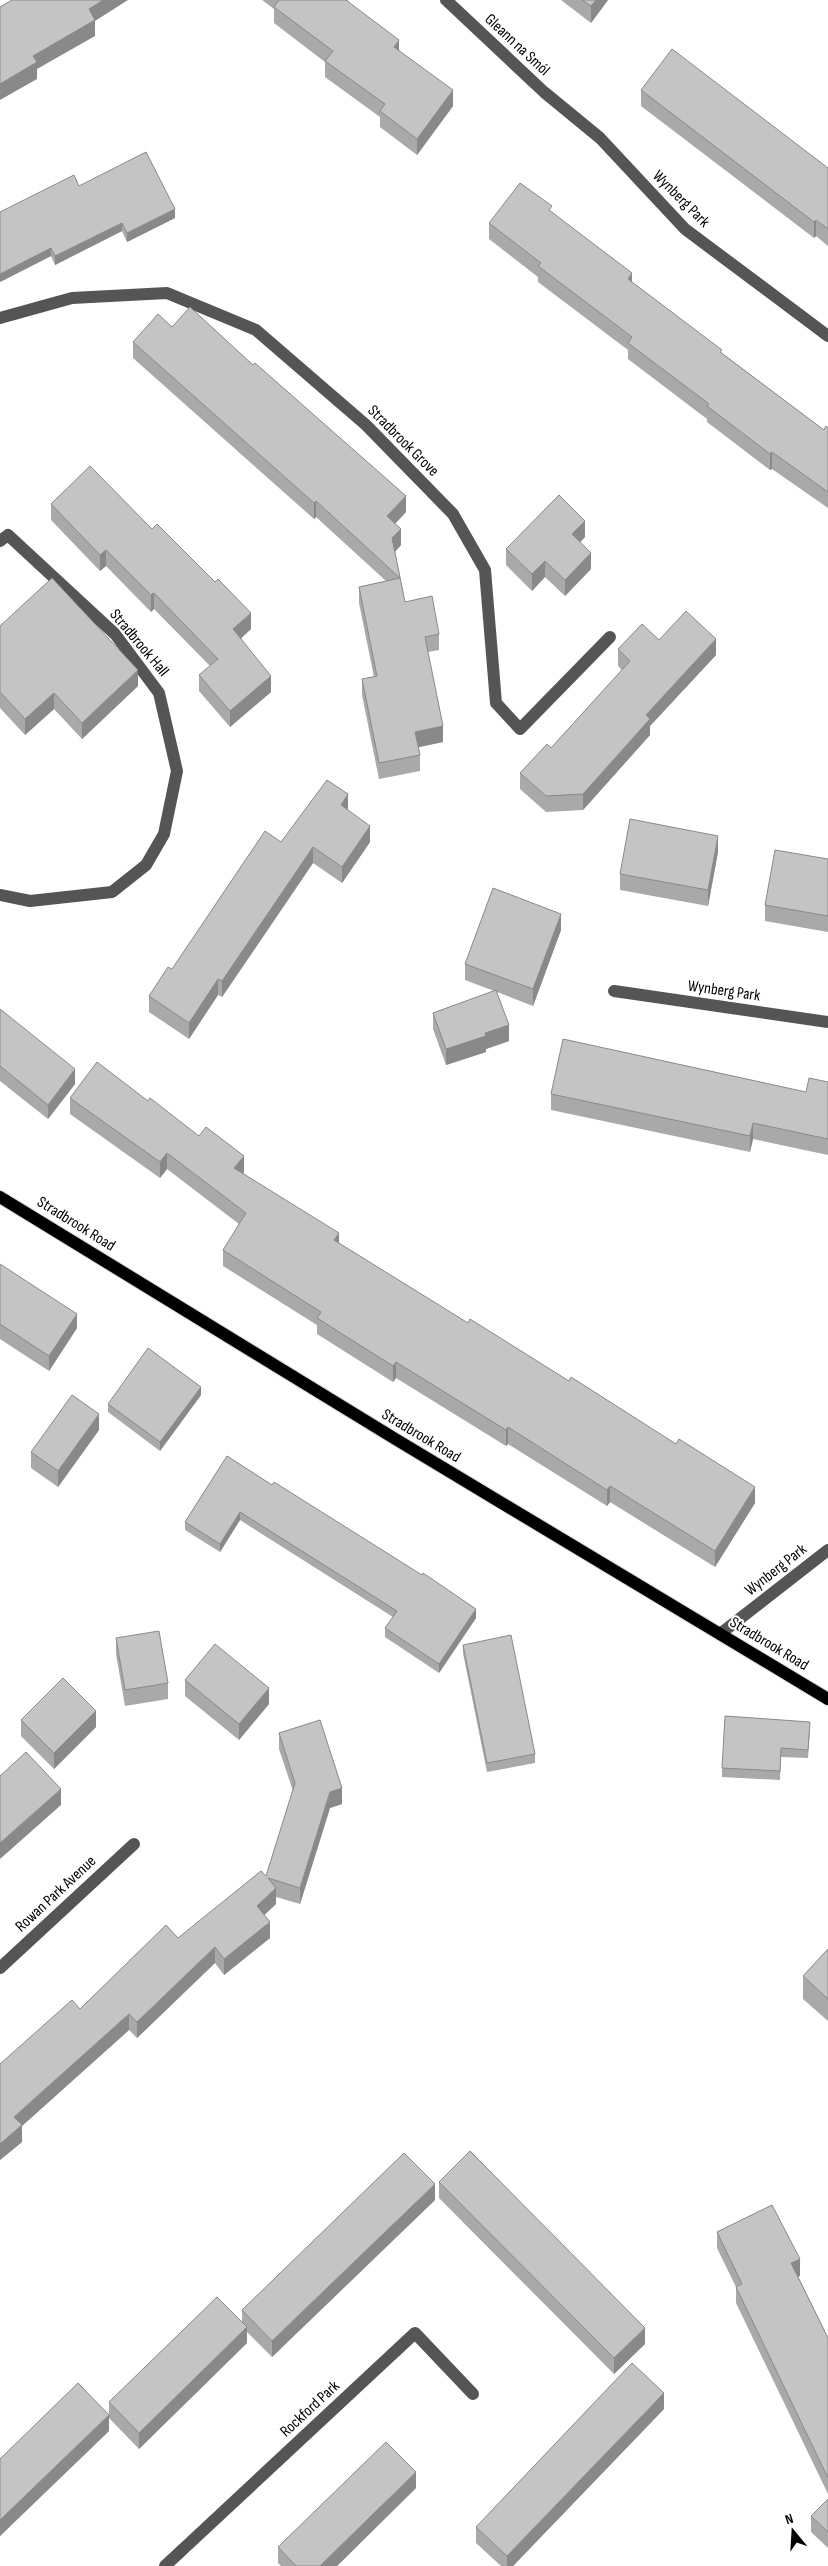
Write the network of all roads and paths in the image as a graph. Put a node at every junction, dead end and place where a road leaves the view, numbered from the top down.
1 (446, 0) edge
2 (544, 92) joint
3 (0, 318) edge
4 (828, 336) edge
5 (0, 541) edge
6 (610, 637) dead end
7 (0, 895) edge
8 (614, 992) dead end
9 (828, 1022) edge
10 (0, 1197) edge
11 (828, 1550) edge
12 (720, 1634) junction
13 (828, 1699) edge
14 (134, 1844) dead end
15 (0, 1968) edge
16 (473, 2394) dead end
17 (165, 2566) edge

1 - 2 street, Gleann na Smól
2 - 4 street, Wynberg Park
3 - 6 street, Stradbrook Grove
5 - 7 street, Stradbrook Hall
8 - 9 street, Wynberg Park
10 - 12 main road, Stradbrook Road
11 - 12 street, Wynberg Park
12 - 13 main road, Stradbrook Road
14 - 15 street, Rowan Park Avenue
16 - 17 street, Rockford Park

